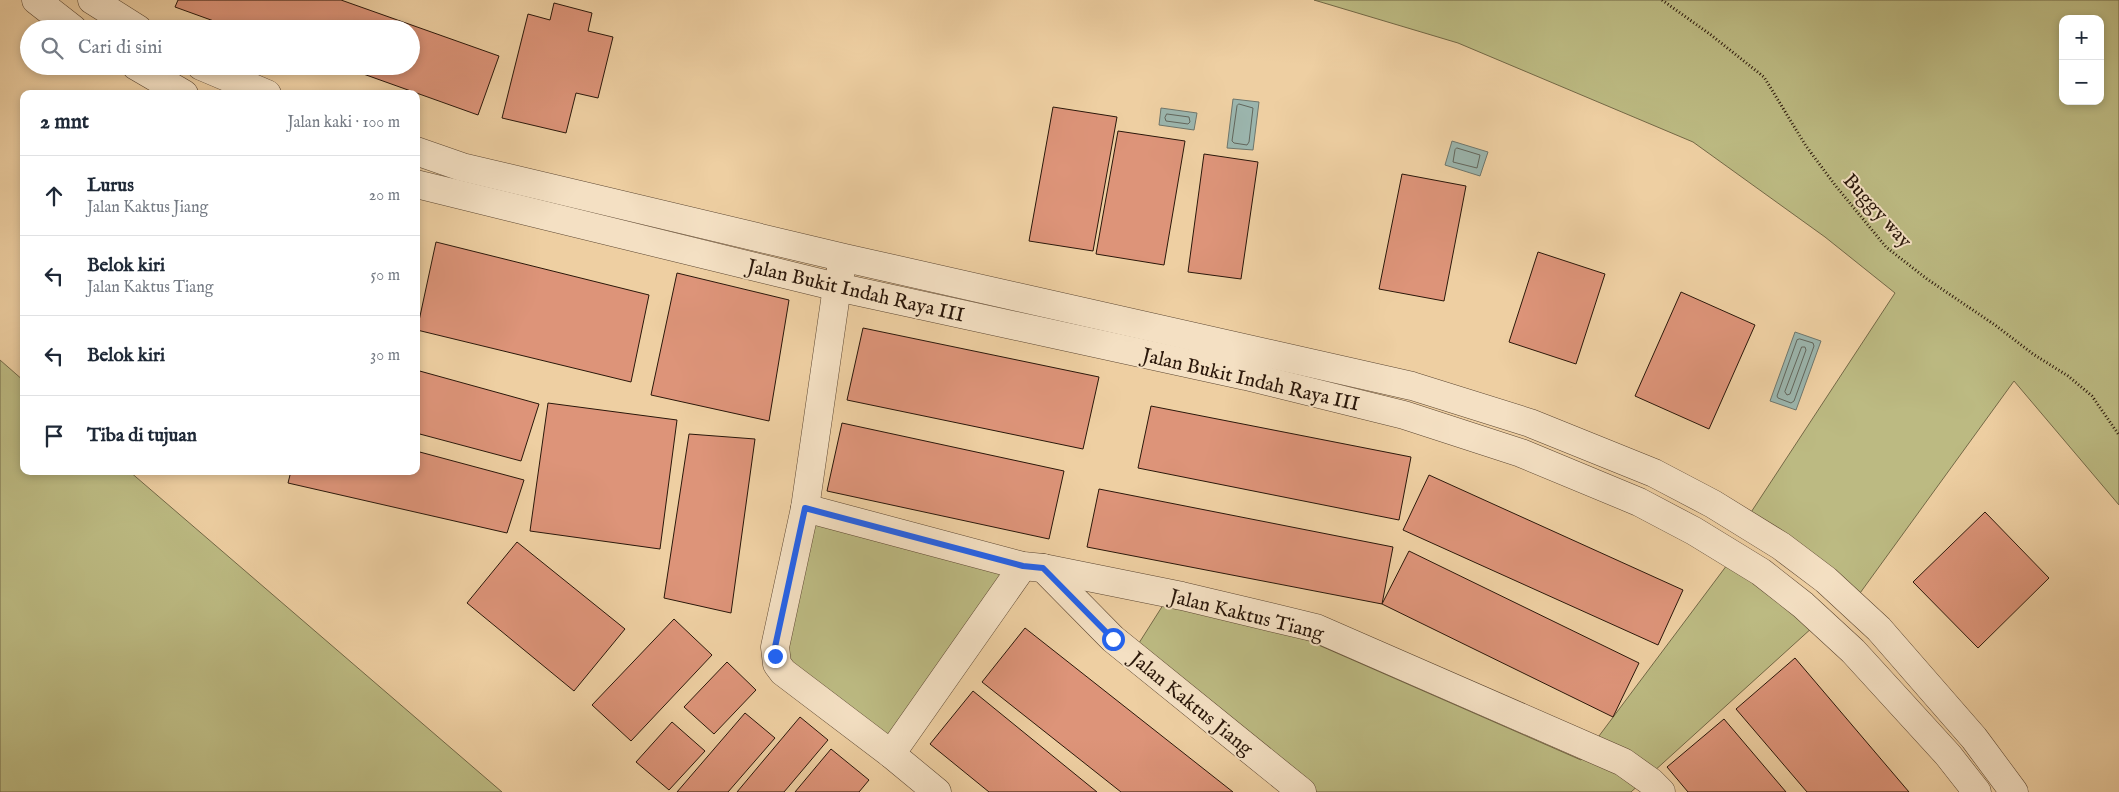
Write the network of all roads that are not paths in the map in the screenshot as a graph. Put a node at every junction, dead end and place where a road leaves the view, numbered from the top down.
1 (36, 0) edge
2 (92, 0) edge
3 (62, 20) edge
4 (124, 20) edge
5 (151, 75) edge
6 (222, 75) edge
7 (177, 90) edge
8 (258, 90) edge
9 (420, 152) edge
10 (420, 185) edge
11 (844, 258) junction
12 (837, 287) junction
13 (1412, 386) junction
14 (1404, 415) junction
15 (805, 508) junction
16 (1033, 567) junction
17 (891, 754) junction
18 (937, 792) edge
19 (1302, 792) edge
20 (1661, 792) edge
21 (1977, 792) edge
22 (2014, 792) edge

1 - 3 street
2 - 4 street
5 - 7 street
6 - 8 street
9 - 11 street
10 - 12 street, Jalan Bukit Indah Raya III
11 - 12 street
11 - 13 street
12 - 14 street, Jalan Bukit Indah Raya III
12 - 15 street
13 - 14 street
13 - 22 street
14 - 21 street, Jalan Bukit Indah Raya III
15 - 16 street, Jalan Kaktus Tiang
15 - 17 street
16 - 17 street
16 - 19 street, Jalan Kaktus Jiang
16 - 20 street, Jalan Kaktus Tiang
17 - 18 street

